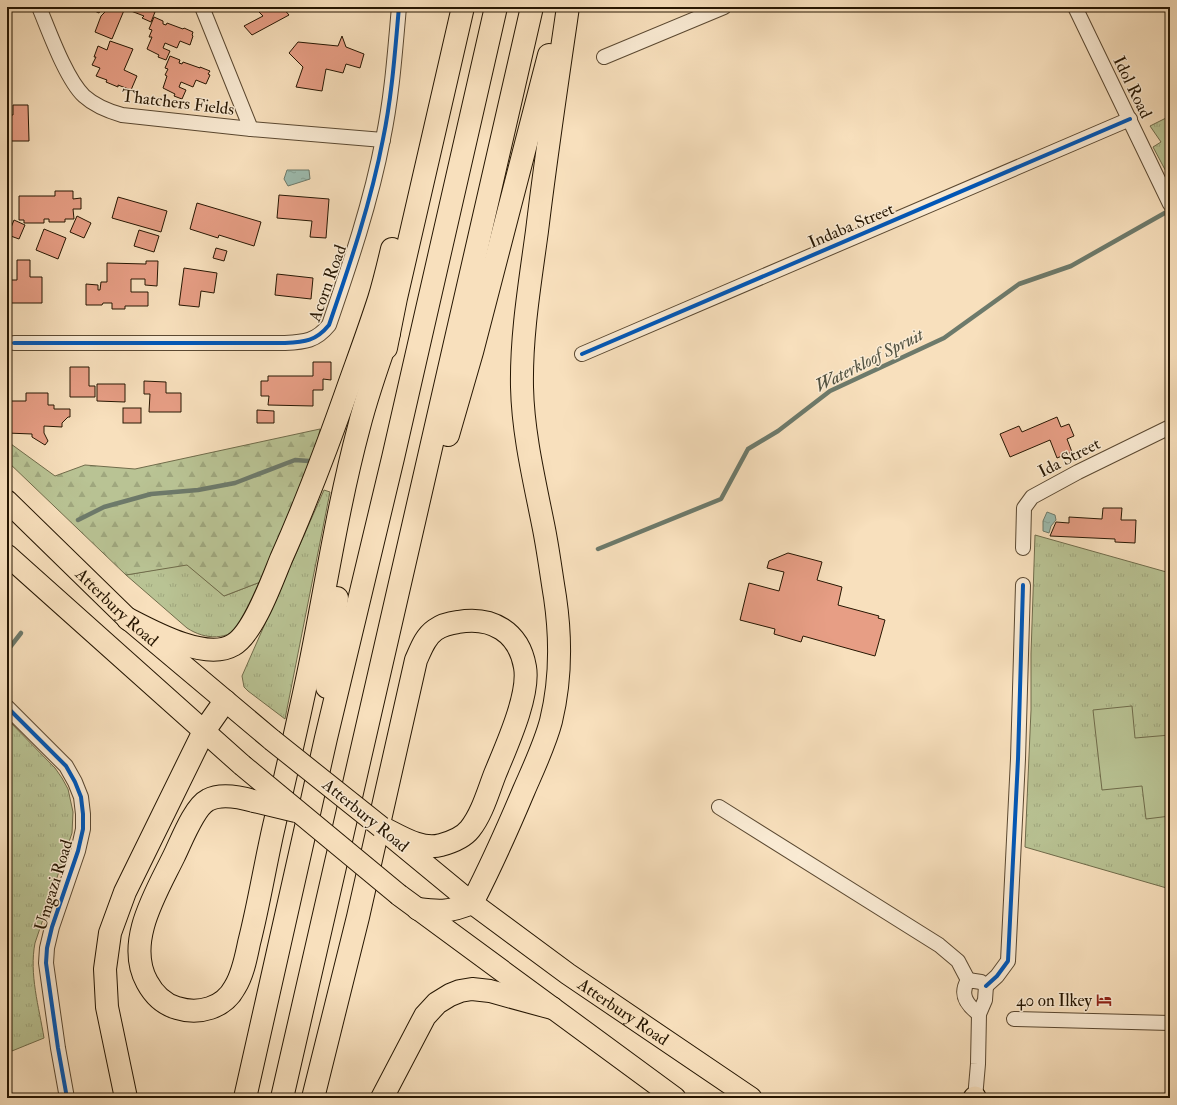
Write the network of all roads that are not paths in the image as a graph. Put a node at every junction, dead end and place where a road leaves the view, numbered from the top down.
1 (39, 7) edge
2 (202, 7) edge
3 (399, 7) edge
4 (463, 7) edge
5 (496, 7) edge
6 (532, 7) edge
7 (561, 7) edge
8 (568, 7) edge
9 (724, 7) edge
10 (1075, 7) edge
11 (706, 11) edge
12 (604, 57) dead end
13 (440, 106) junction
14 (1130, 119) junction
15 (251, 129) junction
16 (383, 140) junction
17 (1170, 204) edge
18 (389, 333) junction
19 (14, 343) dead end
20 (582, 354) dead end
21 (1170, 427) edge
22 (7, 501) edge
23 (1023, 548) dead end
24 (7, 554) edge
25 (1023, 584) dead end
26 (394, 609) junction
27 (128, 619) junction
28 (225, 701) junction
29 (7, 706) edge
30 (204, 731) junction
31 (326, 738) junction
32 (719, 807) dead end
33 (296, 811) junction
34 (381, 827) joint
35 (421, 851) junction
36 (472, 903) junction
37 (418, 909) junction
38 (968, 980) junction
39 (986, 986) junction
40 (552, 1008) junction
41 (979, 1014) junction
42 (1014, 1019) dead end
43 (1170, 1023) edge
44 (67, 1098) edge
45 (126, 1098) edge
46 (245, 1098) edge
47 (282, 1098) edge
48 (313, 1098) edge
49 (382, 1098) edge
50 (675, 1098) edge
51 (751, 1098) edge
52 (977, 1098) edge

1 - 15 street, Thatchers Fields
2 - 15 street, Thatchers Fields
3 - 16 street, Acorn Road
4 - 13 highway
5 - 31 highway
6 - 26 highway
7 - 26 highway
8 - 36 highway
9 - 11 street
10 - 14 street, Idol Road
11 - 12 street
13 - 18 highway
13 - 27 highway
14 - 17 street, Idol Road
14 - 20 street, Indaba Street
15 - 16 street, Thatchers Fields
16 - 19 street, Acorn Road
18 - 31 highway
18 - 33 highway, bridge
21 - 23 street, Ida Street
22 - 27 main road, Atterbury Road
24 - 30 main road, Atterbury Road
25 - 39 street
26 - 47 highway
27 - 28 main road, Atterbury Road
28 - 30 highway
28 - 34 main road, Atterbury Road, bridge
29 - 44 street, Umgazi Road
30 - 33 main road, Atterbury Road, bridge
30 - 45 highway
31 - 46 highway
32 - 38 street
33 - 37 main road, Atterbury Road, bridge
34 - 35 highway
35 - 36 main road, Atterbury Road
35 - 48 highway
36 - 37 highway
36 - 51 main road, Atterbury Road
37 - 40 main road, Atterbury Road
38 - 39 street
38 - 41 street
39 - 41 street
40 - 49 highway
40 - 50 main road, Atterbury Road
41 - 52 street
42 - 43 street

